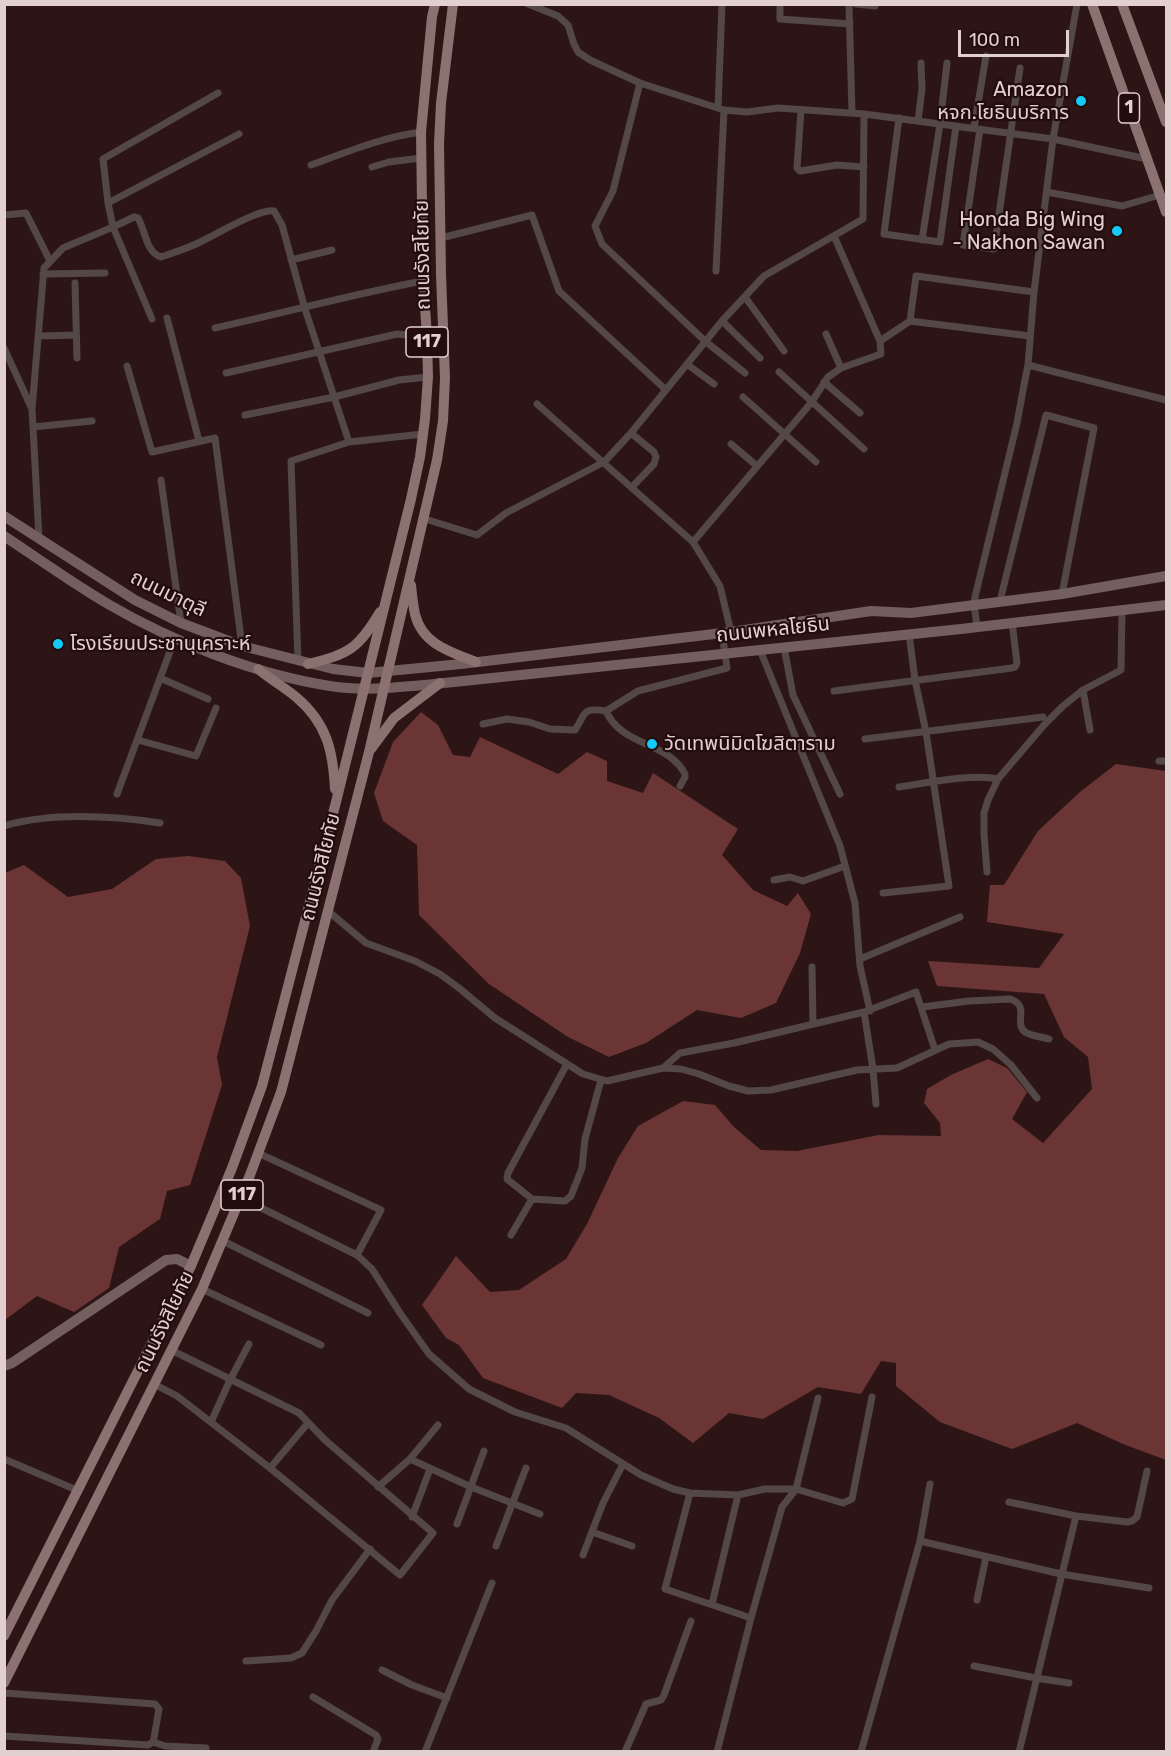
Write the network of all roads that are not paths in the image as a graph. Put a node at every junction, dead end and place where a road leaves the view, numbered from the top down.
1 (435, 4) edge
2 (453, 4) edge
3 (528, 4) edge
4 (722, 4) edge
5 (780, 4) edge
6 (849, 4) edge
7 (856, 4) edge
8 (875, 4) edge
9 (1077, 4) edge
10 (1092, 4) edge
11 (1122, 4) edge
12 (850, 24) junction
13 (986, 56) dead end
14 (921, 63) dead end
15 (947, 63) dead end
16 (1020, 68) dead end
17 (640, 83) junction
18 (218, 93) dead end
19 (721, 109) junction
20 (801, 110) junction
21 (852, 113) junction
22 (864, 114) junction
23 (899, 118) junction
24 (918, 121) junction
25 (1167, 122) edge
26 (940, 124) junction
27 (956, 126) junction
28 (977, 129) junction
29 (421, 132) junction
30 (1010, 133) junction
31 (239, 134) dead end
32 (1053, 139) junction
33 (421, 158) junction
34 (1147, 159) junction
35 (311, 165) dead end
36 (372, 167) dead end
37 (864, 167) junction
38 (1047, 192) junction
39 (1160, 195) junction
40 (108, 203) junction
41 (1167, 212) edge
42 (4, 214) edge
43 (113, 227) junction
44 (834, 236) junction
45 (441, 238) junction
46 (922, 240) junction
47 (332, 250) dead end
48 (291, 260) junction
49 (50, 261) junction
50 (716, 271) dead end
51 (105, 273) dead end
52 (43, 274) junction
53 (441, 275) junction
54 (423, 278) junction
55 (75, 283) dead end
56 (1034, 292) junction
57 (744, 297) junction
58 (305, 309) junction
59 (167, 318) dead end
60 (152, 319) dead end
61 (722, 321) junction
62 (910, 321) junction
63 (215, 328) dead end
64 (826, 334) dead end
65 (76, 335) junction
66 (39, 336) junction
67 (427, 336) junction
68 (1029, 336) junction
69 (705, 341) junction
70 (880, 341) junction
71 (4, 348) edge
72 (784, 351) dead end
73 (319, 352) junction
74 (77, 358) dead end
75 (760, 358) dead end
76 (1028, 364) junction
77 (688, 365) junction
78 (127, 366) dead end
79 (841, 368) junction
80 (779, 372) dead end
81 (226, 373) dead end
82 (745, 373) dead end
83 (428, 377) junction
84 (824, 382) junction
85 (714, 384) dead end
86 (666, 390) junction
87 (334, 397) junction
88 (743, 397) dead end
89 (1167, 400) edge
90 (811, 403) junction
91 (537, 404) dead end
92 (32, 409) junction
93 (860, 413) dead end
94 (245, 415) dead end
95 (92, 422) dead end
96 (33, 427) junction
97 (631, 433) junction
98 (423, 434) junction
99 (786, 434) junction
100 (199, 441) junction
101 (349, 442) junction
102 (730, 444) dead end
103 (864, 449) dead end
104 (603, 462) junction
105 (816, 462) dead end
106 (757, 466) junction
107 (161, 480) dead end
108 (632, 487) junction
109 (4, 516) edge
110 (425, 519) junction
111 (4, 536) edge
112 (39, 538) junction
113 (693, 542) junction
114 (29, 552) junction
115 (1167, 576) edge
116 (410, 579) junction
117 (1062, 594) junction
118 (1000, 601) junction
119 (386, 602) junction
120 (974, 604) junction
121 (1167, 605) edge
122 (1122, 610) junction
123 (1012, 622) junction
124 (181, 623) junction
125 (977, 627) junction
126 (727, 633) junction
127 (909, 634) junction
128 (175, 638) junction
129 (242, 646) junction
130 (784, 648) junction
131 (760, 650) junction
132 (725, 653) junction
133 (303, 662) junction
134 (476, 662) junction
135 (258, 669) junction
136 (387, 672) junction
137 (368, 673) junction
138 (160, 678) junction
139 (915, 680) junction
140 (440, 683) junction
141 (364, 689) junction
142 (383, 689) junction
143 (1083, 690) junction
144 (834, 691) dead end
145 (208, 699) dead end
146 (216, 708) dead end
147 (606, 711) junction
148 (1043, 717) dead end
149 (483, 724) dead end
150 (1090, 730) dead end
151 (926, 732) junction
152 (865, 739) dead end
153 (138, 740) junction
154 (369, 752) junction
155 (998, 779) junction
156 (933, 782) junction
157 (680, 786) dead end
158 (899, 787) dead end
159 (117, 794) dead end
160 (840, 794) dead end
161 (336, 802) junction
162 (160, 823) dead end
163 (4, 826) edge
164 (845, 866) junction
165 (987, 872) dead end
166 (774, 880) dead end
167 (883, 893) dead end
168 (328, 911) junction
169 (960, 917) dead end
170 (860, 959) junction
171 (812, 967) dead end
172 (922, 1007) junction
173 (867, 1012) junction
174 (813, 1024) junction
175 (1049, 1039) dead end
176 (935, 1050) junction
177 (567, 1064) junction
178 (663, 1068) junction
179 (873, 1070) junction
180 (601, 1080) junction
181 (1037, 1098) dead end
182 (876, 1104) dead end
183 (258, 1153) junction
184 (241, 1198) junction
185 (532, 1199) junction
186 (511, 1235) dead end
187 (223, 1241) junction
188 (357, 1255) junction
189 (191, 1266) junction
190 (202, 1289) junction
191 (368, 1313) dead end
192 (249, 1344) dead end
193 (321, 1346) dead end
194 (171, 1350) junction
195 (4, 1366) edge
196 (230, 1380) junction
197 (154, 1384) junction
198 (872, 1397) dead end
199 (818, 1398) dead end
200 (211, 1422) junction
201 (308, 1423) junction
202 (438, 1425) dead end
203 (484, 1451) dead end
204 (98, 1452) junction
205 (4, 1459) edge
206 (410, 1459) junction
207 (116, 1461) junction
208 (623, 1464) junction
209 (270, 1468) junction
210 (526, 1468) dead end
211 (430, 1469) junction
212 (1147, 1471) dead end
213 (930, 1484) dead end
214 (378, 1487) junction
215 (471, 1487) junction
216 (796, 1489) junction
217 (79, 1491) junction
218 (690, 1493) junction
219 (738, 1496) junction
220 (1009, 1502) dead end
221 (513, 1503) junction
222 (540, 1514) dead end
223 (1076, 1516) junction
224 (412, 1517) junction
225 (457, 1524) dead end
226 (592, 1532) junction
227 (920, 1540) junction
228 (496, 1546) dead end
229 (632, 1546) dead end
230 (370, 1550) junction
231 (583, 1555) dead end
232 (986, 1557) junction
233 (1061, 1574) junction
234 (492, 1582) dead end
235 (1149, 1588) dead end
236 (977, 1600) dead end
237 (712, 1604) junction
238 (752, 1618) junction
239 (691, 1621) dead end
240 (4, 1636) edge
241 (246, 1661) dead end
242 (974, 1666) dead end
243 (382, 1670) dead end
244 (1036, 1678) junction
245 (4, 1683) edge
246 (1070, 1683) dead end
247 (4, 1693) edge
248 (313, 1697) dead end
249 (447, 1698) junction
250 (4, 1736) edge
251 (153, 1742) junction
252 (206, 1748) dead end
253 (863, 1751) edge
254 (373, 1752) edge
255 (425, 1752) edge
256 (625, 1752) edge
257 (717, 1752) edge
258 (1019, 1752) edge

1 - 29 main road, ถนนรังสิโยทัย / 117
2 - 45 main road, ถนนรังสิโยทัย / 117
3 - 17 street
4 - 19 street
5 - 12 street
6 - 12 street
7 - 8 street
9 - 32 street
10 - 34 main road, 1
11 - 25 main road, 1
12 - 21 street
13 - 28 street
14 - 24 street
15 - 26 street
16 - 30 street
17 - 19 street
17 - 69 street
18 - 40 street
19 - 20 street
19 - 50 street
20 - 21 street
20 - 37 street
21 - 22 street
22 - 23 street
22 - 37 street
23 - 24 street
23 - 46 street
24 - 26 street
26 - 27 street
26 - 46 street
27 - 28 street
27 - 46 street
28 - 30 street
28 - 30 street
29 - 33 main road, ถนนรังสิโยทัย / 117
29 - 35 street
30 - 32 street
31 - 40 street
32 - 34 street
32 - 38 street
33 - 36 street
33 - 54 main road, ถนนรังสิโยทัย / 117
34 - 39 main road, 1
37 - 44 street
38 - 39 street
38 - 56 street
39 - 41 main road, 1
40 - 43 street
42 - 49 street
43 - 48 street
43 - 49 street
43 - 60 street
44 - 57 street
44 - 70 street
45 - 53 main road, ถนนรังสิโยทัย / 117
45 - 86 street
47 - 48 street
48 - 58 street
49 - 52 street
51 - 52 street
52 - 66 street
53 - 54 main road
53 - 110 main road, ถนนรังสิโยทัย / 117
54 - 58 street
54 - 67 main road, ถนนรังสิโยทัย / 117
55 - 65 street
56 - 62 street
56 - 68 street
57 - 61 street
57 - 72 street
58 - 63 street
58 - 73 street
59 - 100 street
61 - 69 street
61 - 75 street
62 - 68 street
62 - 70 street
64 - 79 street
65 - 66 street
65 - 74 street
66 - 92 street
67 - 73 street
67 - 83 main road, ถนนรังสิโยทัย / 117
68 - 76 street
69 - 77 street
69 - 82 street
70 - 79 street
71 - 92 street
73 - 81 street
73 - 87 street
76 - 89 street
76 - 120 street
77 - 85 street
77 - 86 street
78 - 100 street
79 - 84 street
80 - 90 street
83 - 87 street
83 - 98 main road, ถนนรังสิโยทัย / 117
84 - 90 street
84 - 93 street
86 - 97 street
87 - 94 street
87 - 101 street
88 - 99 street
90 - 99 street
90 - 103 street
91 - 104 street
92 - 96 street
95 - 96 street
96 - 112 street
97 - 104 street
97 - 108 street
98 - 101 street
98 - 119 main road, ถนนรังสิโยทัย / 117
99 - 105 street
99 - 106 street
100 - 129 street
101 - 133 street
102 - 106 street
104 - 108 street
104 - 110 street
106 - 113 street
107 - 124 street
108 - 113 street
109 - 112 main road, ถนนมาตุลี
110 - 116 main road, ถนนรังสิโยทัย / 117
111 - 114 main road, ถนนมาตุลี
112 - 114 main road
112 - 124 main road, ถนนมาตุลี
113 - 126 street
114 - 128 main road, ถนนมาตุลี
115 - 117 main road, ถนนพหลโยธิน
116 - 134 main road
116 - 136 main road, ถนนรังสิโยทัย / 117
117 - 118 main road, ถนนพหลโยธิน
117 - 118 street
118 - 120 main road, ถนนพหลโยธิน
119 - 133 main road
119 - 137 main road, ถนนรังสิโยทัย / 117
120 - 125 street
120 - 126 main road, ถนนพหลโยธิน
121 - 122 main road, ถนนพหลโยธิน
122 - 123 main road, ถนนพหลโยธิน
122 - 143 street
123 - 125 main road, ถนนพหลโยธิน
123 - 139 street
124 - 129 main road, ถนนมาตุลี
125 - 127 main road, ถนนพหลโยธิน
126 - 132 street
126 - 134 main road, ถนนพหลโยธิน
127 - 130 main road, ถนนพหลโยธิน
127 - 139 street
128 - 135 main road, ถนนมาตุลี
128 - 138 street
129 - 133 main road, ถนนมาตุลี
130 - 131 main road, ถนนพหลโยธิน
130 - 160 street
131 - 132 main road, ถนนพหลโยธิน
131 - 164 street
132 - 140 main road, ถนนพหลโยธิน
132 - 147 street
133 - 137 main road, ถนนมาตุลี
134 - 136 main road, ถนนพหลโยธิน
135 - 141 main road, ถนนมาตุลี
135 - 161 main road
136 - 137 main road, ถนนมาตุลี
136 - 142 main road, ถนนรังสิโยทัย / 117
137 - 141 main road, ถนนรังสิโยทัย / 117
138 - 145 street
138 - 153 street
139 - 144 street
139 - 151 street
140 - 142 main road, ถนนพหลโยธิน
140 - 154 main road
141 - 142 main road, ถนนมาตุลี
141 - 161 main road, ถนนรังสิโยทัย / 117
142 - 154 main road, ถนนรังสิโยทัย / 117
143 - 150 street
143 - 155 street
146 - 153 street
147 - 149 street
147 - 157 street
148 - 151 street
151 - 152 street
151 - 156 street
153 - 159 street
154 - 168 main road, ถนนรังสิโยทัย / 117
155 - 156 street
155 - 165 street
156 - 158 street
156 - 167 street
161 - 189 main road, ถนนรังสิโยทัย / 117
162 - 163 street
164 - 166 street
164 - 170 street
168 - 177 street
168 - 183 main road, ถนนรังสิโยทัย / 117
169 - 170 street
170 - 173 street
171 - 174 street
172 - 173 street
172 - 175 street
172 - 176 street
173 - 174 street
173 - 179 street
174 - 178 street
176 - 179 street
176 - 181 street
177 - 180 street
177 - 185 street
178 - 179 street
178 - 180 street
179 - 182 street
180 - 185 street
183 - 184 main road, ถนนรังสิโยทัย / 117
183 - 188 street
184 - 187 main road, ถนนรังสิโยทัย / 117
184 - 188 street
185 - 186 street
187 - 190 main road, ถนนรังสิโยทัย / 117
187 - 191 street
188 - 208 street
189 - 195 main road
189 - 204 main road, ถนนรังสิโยทัย / 117
190 - 193 street
190 - 194 main road, ถนนรังสิโยทัย / 117
192 - 196 street
194 - 196 street
194 - 197 main road, ถนนรังสิโยทัย / 117
196 - 200 street
196 - 201 street
197 - 200 street
197 - 207 main road, ถนนรังสิโยทัย / 117
198 - 216 street
199 - 216 street
200 - 209 street
201 - 209 street
201 - 214 street
202 - 206 street
203 - 215 street
204 - 207 main road
204 - 217 main road, ถนนรังสิโยทัย / 117
205 - 217 street
206 - 211 street
206 - 214 street
207 - 245 main road, ถนนรังสิโยทัย / 117
208 - 218 street
208 - 226 street
209 - 230 street
210 - 221 street
211 - 215 street
211 - 224 street
212 - 223 street
213 - 227 street
214 - 224 street
215 - 221 street
215 - 225 street
216 - 219 street
216 - 238 street
217 - 240 main road, ถนนรังสิโยทัย / 117
218 - 219 street
218 - 237 street
219 - 237 street
220 - 223 street
221 - 222 street
221 - 228 street
223 - 233 street
224 - 230 street
226 - 229 street
226 - 231 street
227 - 232 street
227 - 253 street
230 - 241 street
232 - 233 street
232 - 236 street
233 - 235 street
233 - 244 street
234 - 249 street
237 - 238 street
238 - 257 street
239 - 256 street
242 - 244 street
243 - 249 street
244 - 246 street
244 - 258 street
247 - 251 street
248 - 254 street
249 - 255 street
250 - 251 street
251 - 252 street

